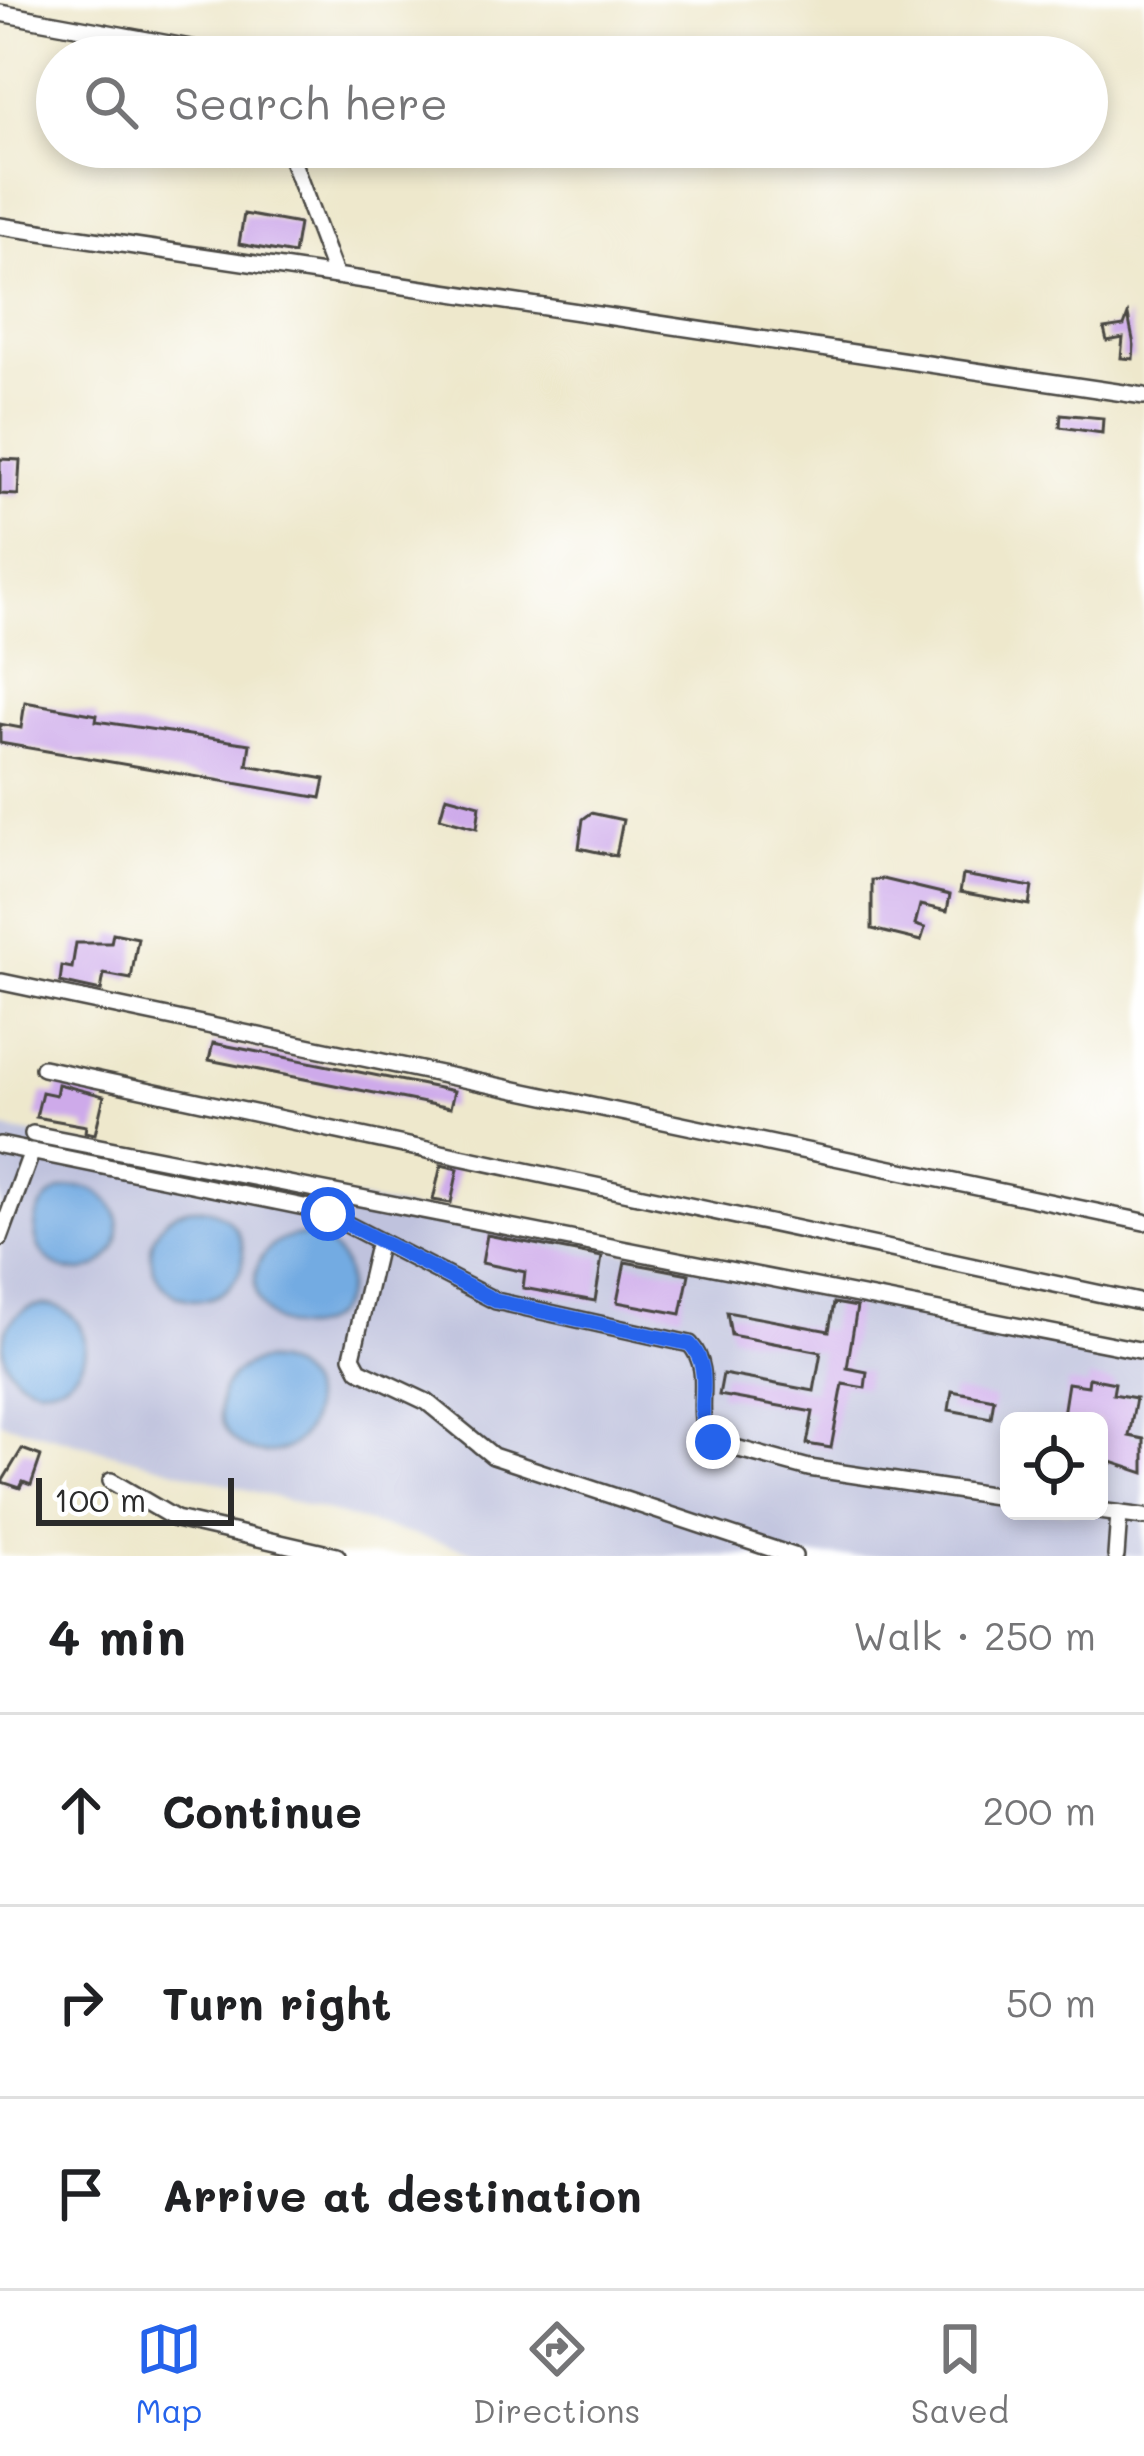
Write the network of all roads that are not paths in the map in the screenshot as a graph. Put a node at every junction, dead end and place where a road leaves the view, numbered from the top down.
1 (0, 14) edge
2 (123, 36) edge
3 (295, 168) edge
4 (0, 226) edge
5 (335, 274) junction
6 (1144, 396) edge
7 (2, 982) edge
8 (43, 1067) dead end
9 (32, 1143) junction
10 (0, 1145) edge
11 (1144, 1222) edge
12 (0, 1238) edge
13 (379, 1241) junction
14 (1144, 1303) edge
15 (1144, 1352) edge
16 (111, 1480) dead end
17 (1000, 1497) edge
18 (1108, 1512) edge
19 (1119, 1514) junction
20 (1144, 1517) edge
21 (337, 1556) edge
22 (794, 1556) edge
23 (1116, 1556) edge

1 - 2 lane
3 - 5 lane
4 - 5 lane
5 - 6 lane
7 - 11 lane
8 - 14 lane
9 - 10 lane
9 - 12 lane
9 - 13 lane
9 - 15 lane
13 - 17 lane
13 - 22 lane
16 - 21 lane
18 - 19 lane
19 - 20 lane
19 - 23 lane

